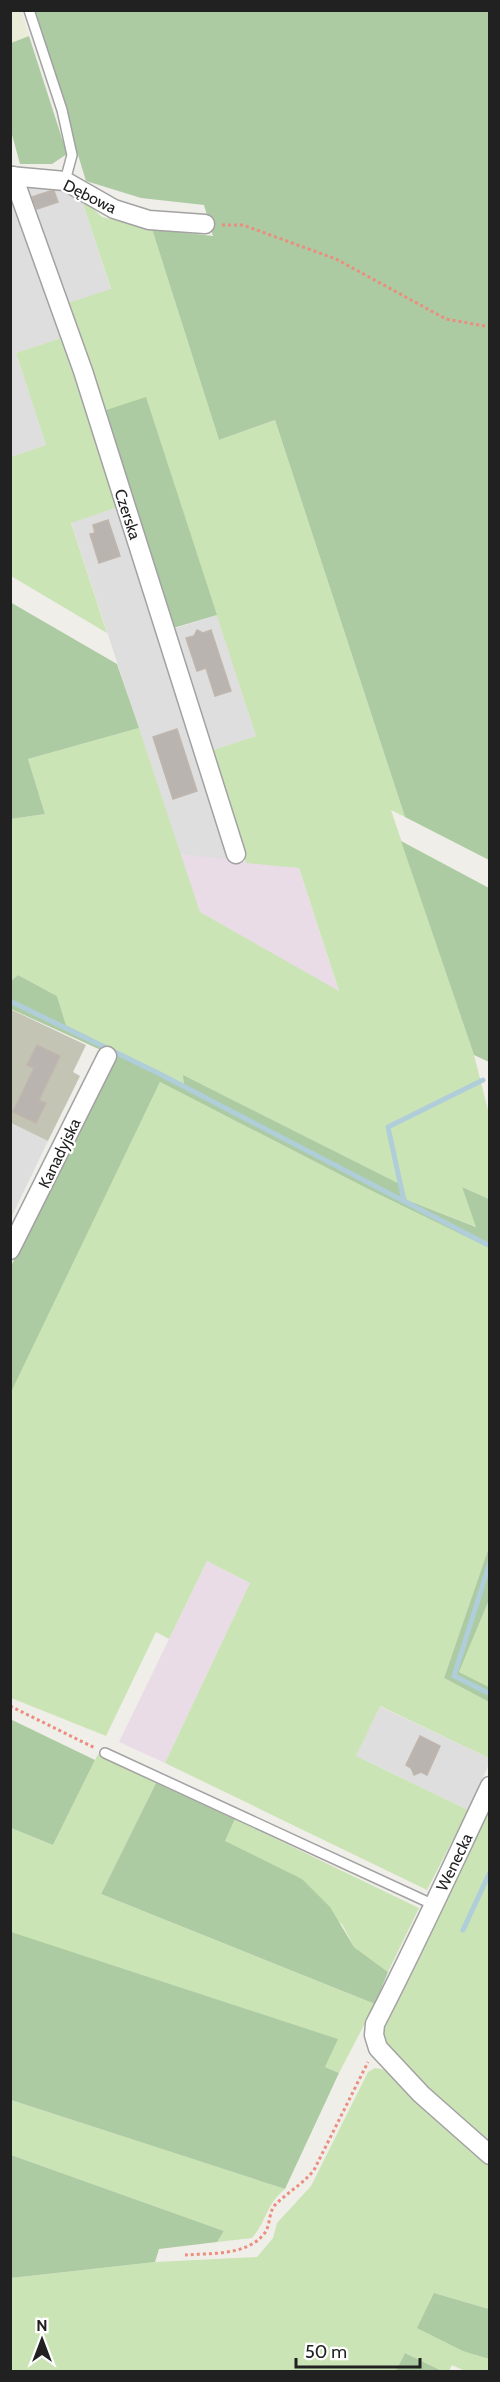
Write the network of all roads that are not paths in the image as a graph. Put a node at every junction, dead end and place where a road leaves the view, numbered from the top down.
1 (29, 10) edge
2 (12, 176) edge
3 (65, 181) junction
4 (205, 224) road end
5 (236, 854) dead end
6 (107, 1056) dead end
7 (10, 1250) edge
8 (105, 1753) road end
9 (489, 1786) edge
10 (432, 1904) junction
11 (489, 2156) edge

1 - 3 lane
2 - 3 street, Dębowa
2 - 5 street, Czerska
3 - 4 street, Dębowa
6 - 7 street, Kanadyjska
8 - 10 lane
9 - 10 street, Wenecka
10 - 11 street, Wenecka

